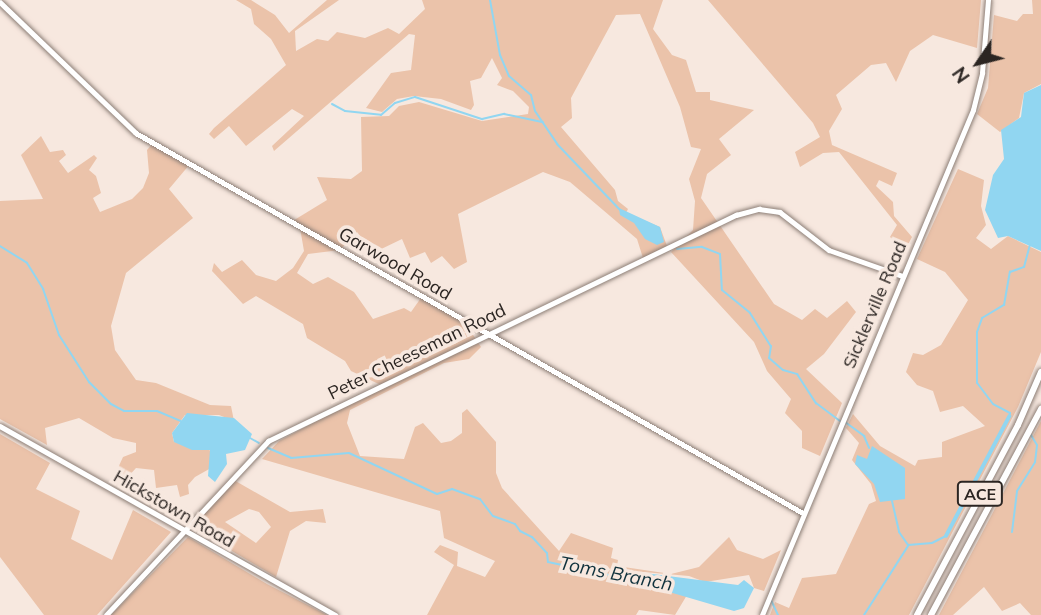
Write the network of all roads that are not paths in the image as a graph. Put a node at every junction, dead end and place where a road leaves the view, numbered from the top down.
1 (988, 0) edge
2 (0, 2) edge
3 (902, 276) junction
4 (488, 333) junction
5 (1041, 372) edge
6 (1041, 409) edge
7 (0, 426) edge
8 (803, 513) junction
9 (183, 530) junction
10 (106, 615) edge
11 (335, 615) edge
12 (762, 615) edge
13 (917, 615) edge
14 (931, 615) edge

1 - 3 street, Sicklerville Road
2 - 4 street, Garwood Road
3 - 4 street, Peter Cheeseman Road
3 - 8 street, Sicklerville Road
4 - 8 street, Garwood Road
4 - 9 street, Peter Cheeseman Road
5 - 13 highway, ACE
6 - 14 highway, ACE
7 - 9 street, Hickstown Road
8 - 12 street, Sicklerville Road
9 - 10 street, Peter Cheeseman Road
9 - 11 street, Hickstown Road

